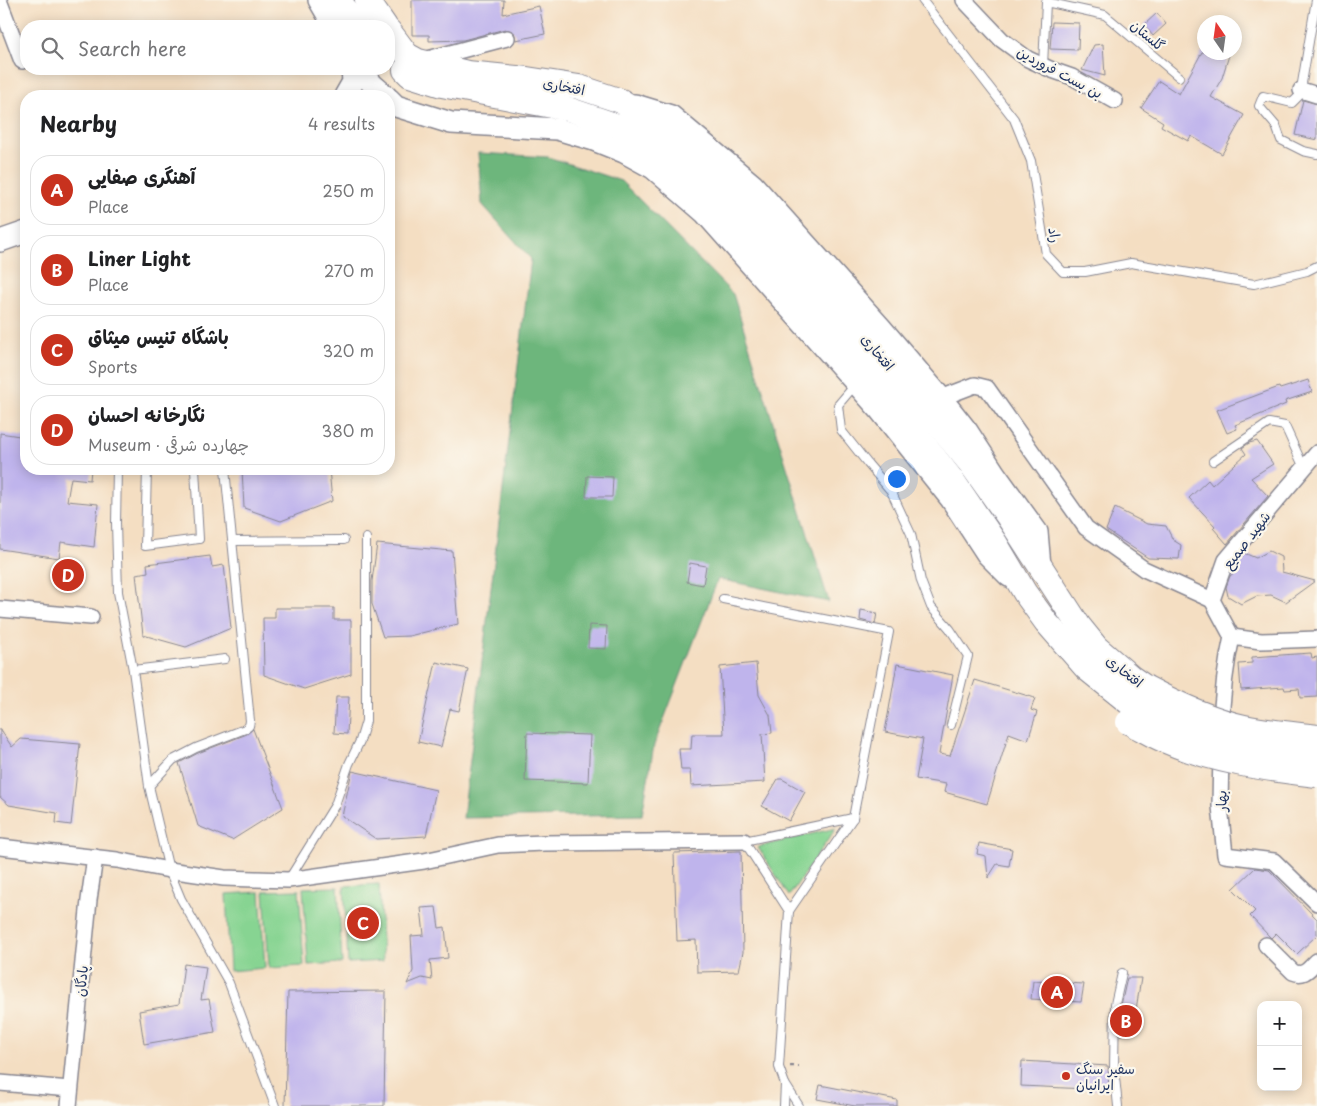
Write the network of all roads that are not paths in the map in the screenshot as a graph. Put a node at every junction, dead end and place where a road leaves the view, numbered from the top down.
1 (319, 0) edge
2 (339, 0) edge
3 (368, 0) edge
4 (385, 0) edge
5 (922, 0) edge
6 (964, 0) edge
7 (1316, 0) edge
8 (0, 3) edge
9 (331, 20) edge
10 (353, 20) edge
11 (381, 20) edge
12 (384, 20) edge
13 (507, 38) dead end
14 (395, 39) edge
15 (20, 56) edge
16 (395, 61) edge
17 (418, 61) junction
18 (1043, 66) junction
19 (352, 75) edge
20 (366, 75) edge
21 (1179, 77) dead end
22 (348, 90) edge
23 (378, 90) edge
24 (1301, 90) junction
25 (1317, 95) edge
26 (620, 101) junction
27 (1115, 101) dead end
28 (395, 104) edge
29 (1317, 154) edge
30 (20, 234) edge
31 (0, 241) edge
32 (1317, 266) edge
33 (857, 383) junction
34 (941, 398) junction
35 (1317, 452) edge
36 (1212, 461) dead end
37 (1304, 468) junction
38 (117, 475) edge
39 (146, 475) edge
40 (195, 475) edge
41 (226, 475) edge
42 (1007, 515) junction
43 (985, 528) junction
44 (366, 538) dead end
45 (344, 540) dead end
46 (233, 541) junction
47 (1040, 566) junction
48 (1025, 593) junction
49 (723, 599) dead end
50 (1212, 600) junction
51 (0, 609) edge
52 (91, 617) dead end
53 (1232, 638) junction
54 (1317, 639) edge
55 (225, 659) dead end
56 (133, 670) junction
57 (1135, 704) junction
58 (950, 725) dead end
59 (1317, 737) edge
60 (1317, 754) edge
61 (1317, 775) edge
62 (149, 786) junction
63 (853, 818) junction
64 (744, 841) junction
65 (0, 847) edge
66 (95, 857) junction
67 (169, 870) junction
68 (288, 880) junction
69 (1317, 903) edge
70 (789, 911) junction
71 (1266, 945) dead end
72 (1317, 960) edge
73 (1122, 973) dead end
74 (0, 1083) edge
75 (785, 1084) junction
76 (70, 1089) junction
77 (69, 1106) edge
78 (275, 1106) edge
79 (784, 1106) edge
80 (798, 1106) edge
81 (1118, 1106) edge

1 - 9 main road
2 - 10 main road
3 - 11 main road
4 - 12 street
5 - 32 lane, راد
6 - 18 street, بن بست فروردین
7 - 24 lane
8 - 15 street
13 - 17 street
14 - 17 main road, افتخاری
16 - 43 main road, افتخاری
17 - 26 main road, افتخاری
18 - 21 lane, گلستان
18 - 27 street, بن بست فروردین
19 - 22 main road
20 - 23 main road
24 - 25 street
24 - 29 lane
26 - 34 main road
26 - 42 main road, افتخاری
28 - 33 main road
30 - 31 main road
33 - 48 main road
33 - 58 lane
34 - 47 main road
34 - 50 street
35 - 37 street, شهید صمیع
36 - 37 lane
37 - 50 street, شهید صمیع
38 - 56 lane
39 - 40 lane
41 - 46 lane
42 - 43 main road
42 - 47 main road, افتخاری
43 - 48 main road, افتخاری
44 - 68 lane
45 - 46 lane
46 - 62 lane
47 - 57 main road, افتخاری
48 - 57 main road, افتخاری
49 - 63 lane
50 - 53 street
51 - 52 street
53 - 54 street
53 - 69 street, بهار
55 - 56 lane
56 - 62 lane
57 - 59 main road, افتخاری, bridge
57 - 60 main road, افتخاری, bridge
57 - 61 main road, bridge
62 - 67 lane
63 - 64 lane
63 - 70 lane
64 - 68 street
64 - 70 lane
65 - 66 street
66 - 67 street
66 - 76 street, پادگان
67 - 68 street
67 - 78 lane
70 - 75 lane
71 - 72 street
73 - 81 lane
74 - 76 street
75 - 79 lane
75 - 80 lane
76 - 77 street, پادگان

